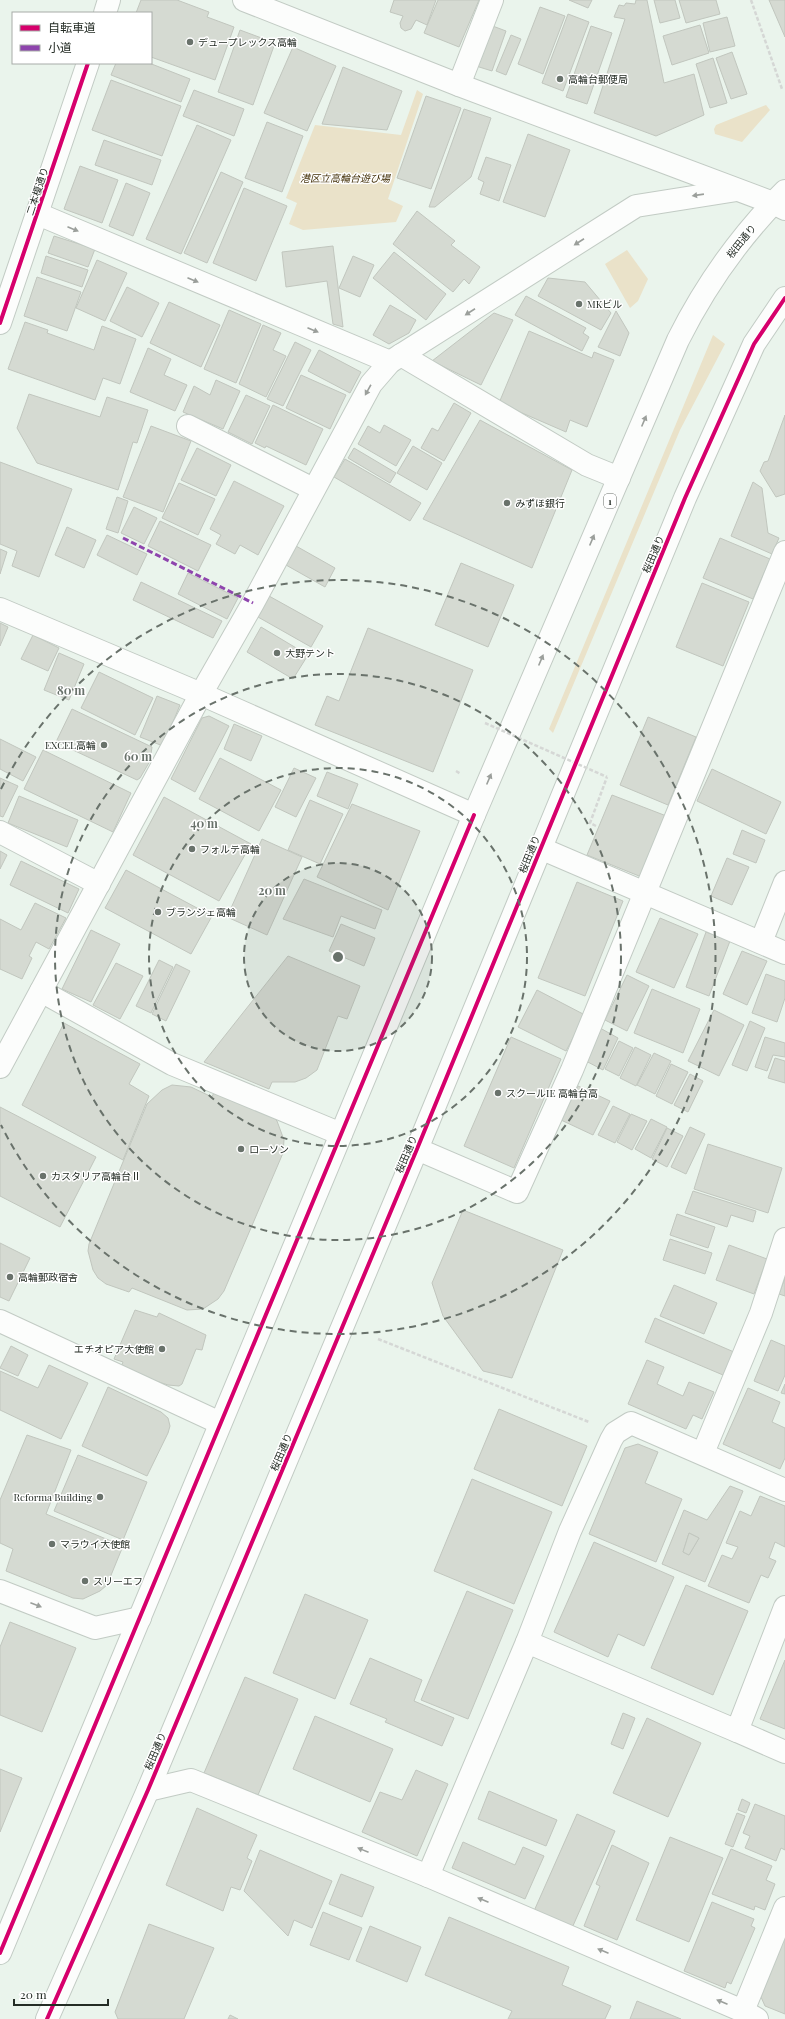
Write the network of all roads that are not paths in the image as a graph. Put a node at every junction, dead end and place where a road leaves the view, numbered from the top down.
1 (109, 0) edge
2 (244, 0) edge
3 (492, 0) edge
4 (105, 12) edge
5 (88, 64) edge
6 (459, 85) junction
7 (737, 190) junction
8 (781, 201) edge
9 (38, 214) junction
10 (785, 298) edge
11 (0, 323) edge
12 (396, 359) junction
13 (188, 426) dead end
14 (620, 478) junction
15 (313, 489) junction
16 (785, 552) edge
17 (0, 609) edge
18 (201, 694) junction
19 (474, 815) junction
20 (0, 832) edge
21 (540, 848) junction
22 (785, 882) edge
23 (99, 884) junction
24 (644, 892) junction
25 (776, 949) edge
26 (41, 991) junction
27 (0, 1067) edge
28 (341, 1134) junction
29 (417, 1149) junction
30 (785, 1239) edge
31 (0, 1321) edge
32 (220, 1423) junction
33 (703, 1453) junction
34 (785, 1490) edge
35 (0, 1591) edge
36 (785, 1607) edge
37 (140, 1618) junction
38 (527, 1642) junction
39 (737, 1731) junction
40 (785, 1752) edge
41 (148, 1790) junction
42 (428, 1876) junction
43 (785, 1908) edge
44 (0, 1953) edge
45 (750, 2015) edge
46 (47, 2019) edge

1 - 4 main road
2 - 6 main road
3 - 6 main road
5 - 9 main road, 二本榎通り
6 - 7 main road
7 - 8 main road
7 -> 12 main road
14 -> 8 main road, 桜田通り / 1
9 - 11 main road, 二本榎通り
9 -> 12 main road
10 - 21 main road, 桜田通り
12 - 14 main road
12 -> 15 main road
13 - 15 main road
19 -> 14 main road, 桜田通り / 1
15 - 18 main road
16 - 24 main road
17 - 18 main road
18 - 19 main road
18 - 23 main road
19 - 28 main road, 桜田通り / 1
20 - 23 main road
21 - 24 main road
21 - 29 main road, 桜田通り
22 - 25 main road
23 - 26 main road
24 - 25 main road
24 - 29 main road
26 - 27 main road
26 - 28 main road
28 - 32 main road, 桜田通り / 1
29 - 41 main road, 桜田通り
30 - 33 main road
31 - 32 main road
32 - 37 main road, 桜田通り / 1
33 - 34 main road
33 - 38 main road
35 -> 37 main road
36 - 39 main road
37 - 44 main road, 桜田通り / 1
38 - 39 main road
38 - 42 main road
39 - 40 main road
42 -> 41 main road
41 - 46 main road, 桜田通り
45 -> 42 main road
43 - 45 main road

